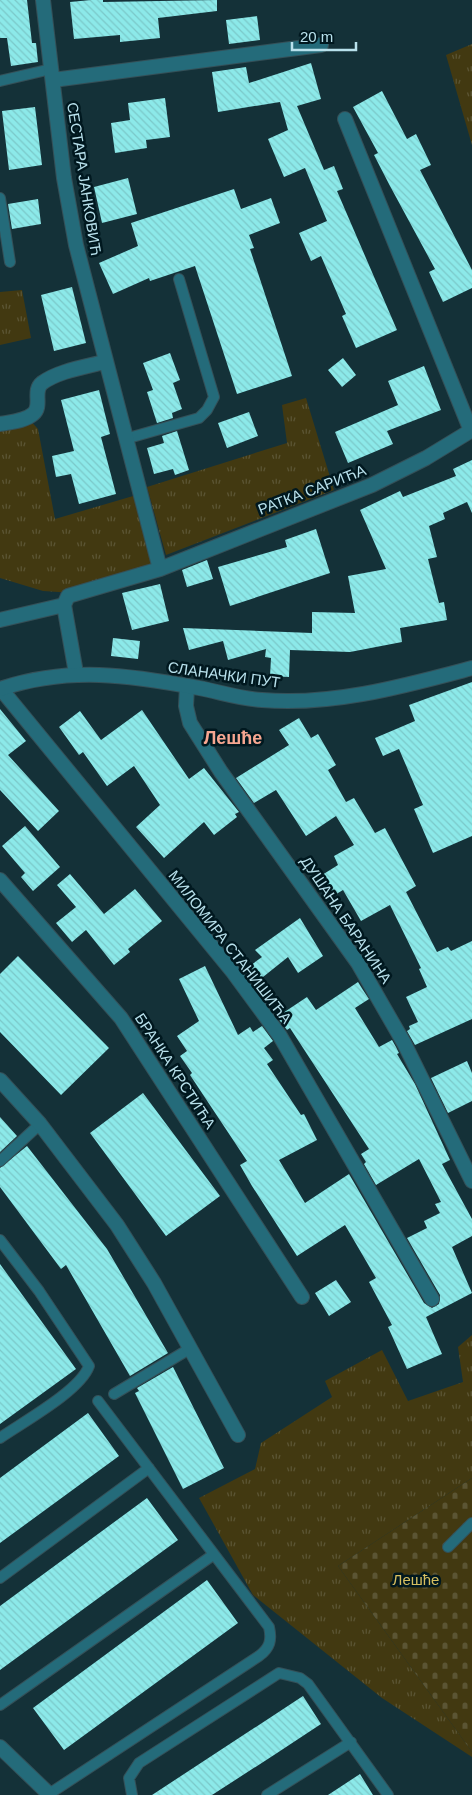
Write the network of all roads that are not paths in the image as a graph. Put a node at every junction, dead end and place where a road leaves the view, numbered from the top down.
1 (43, 0) edge
2 (321, 45) dead end
3 (52, 75) junction
4 (0, 82) edge
5 (345, 119) dead end
6 (0, 198) edge
7 (10, 262) dead end
8 (178, 279) dead end
9 (104, 362) junction
10 (0, 424) edge
11 (472, 430) edge
12 (125, 439) junction
13 (160, 569) junction
14 (64, 605) junction
15 (0, 620) edge
16 (472, 668) edge
17 (76, 674) junction
18 (187, 686) junction
19 (1, 689) edge
20 (0, 880) edge
21 (0, 1080) edge
22 (40, 1124) junction
23 (0, 1161) edge
24 (472, 1181) edge
25 (0, 1240) edge
26 (302, 1296) dead end
27 (432, 1299) dead end
28 (191, 1348) junction
29 (114, 1394) dead end
30 (98, 1401) dead end
31 (238, 1435) dead end
32 (0, 1438) edge
33 (148, 1468) junction
34 (472, 1523) edge
35 (448, 1547) dead end
36 (213, 1555) junction
37 (0, 1578) edge
38 (0, 1705) edge
39 (351, 1742) junction
40 (0, 1747) edge
41 (50, 1794) edge
42 (132, 1795) edge
43 (267, 1795) edge
44 (388, 1795) edge

1 - 3 street, СЕСТАРА ЈАНКОВИЋ
2 - 3 street
3 - 4 lane
3 - 9 street, СЕСТАРА ЈАНКОВИЋ
5 - 11 street, РАТКА САРИЋА
6 - 7 lane
8 - 12 lane
9 - 10 street
9 - 12 street, СЕСТАРА ЈАНКОВИЋ
11 - 13 street, РАТКА САРИЋА
12 - 13 street, СЕСТАРА ЈАНКОВИЋ
13 - 14 street, РАТКА САРИЋА
14 - 15 street
14 - 17 street
16 - 18 street, СЛАНАЧКИ ПУТ
17 - 18 street, СЛАНАЧКИ ПУТ
17 - 19 street, СЛАНАЧКИ ПУТ
18 - 24 street, ДУШАНА БАРАНИНА
19 - 27 street, МИЛОМИРА СТАНИШИЋА
20 - 26 street, БРАНКА КРСТИЋА
21 - 22 street
22 - 23 lane
22 - 28 street
25 - 32 lane
28 - 29 lane
28 - 31 street
30 - 33 lane
33 - 36 lane
33 - 37 lane
34 - 35 lane
36 - 38 lane
36 - 41 lane
39 - 42 lane
39 - 43 lane
39 - 44 lane
40 - 41 street

